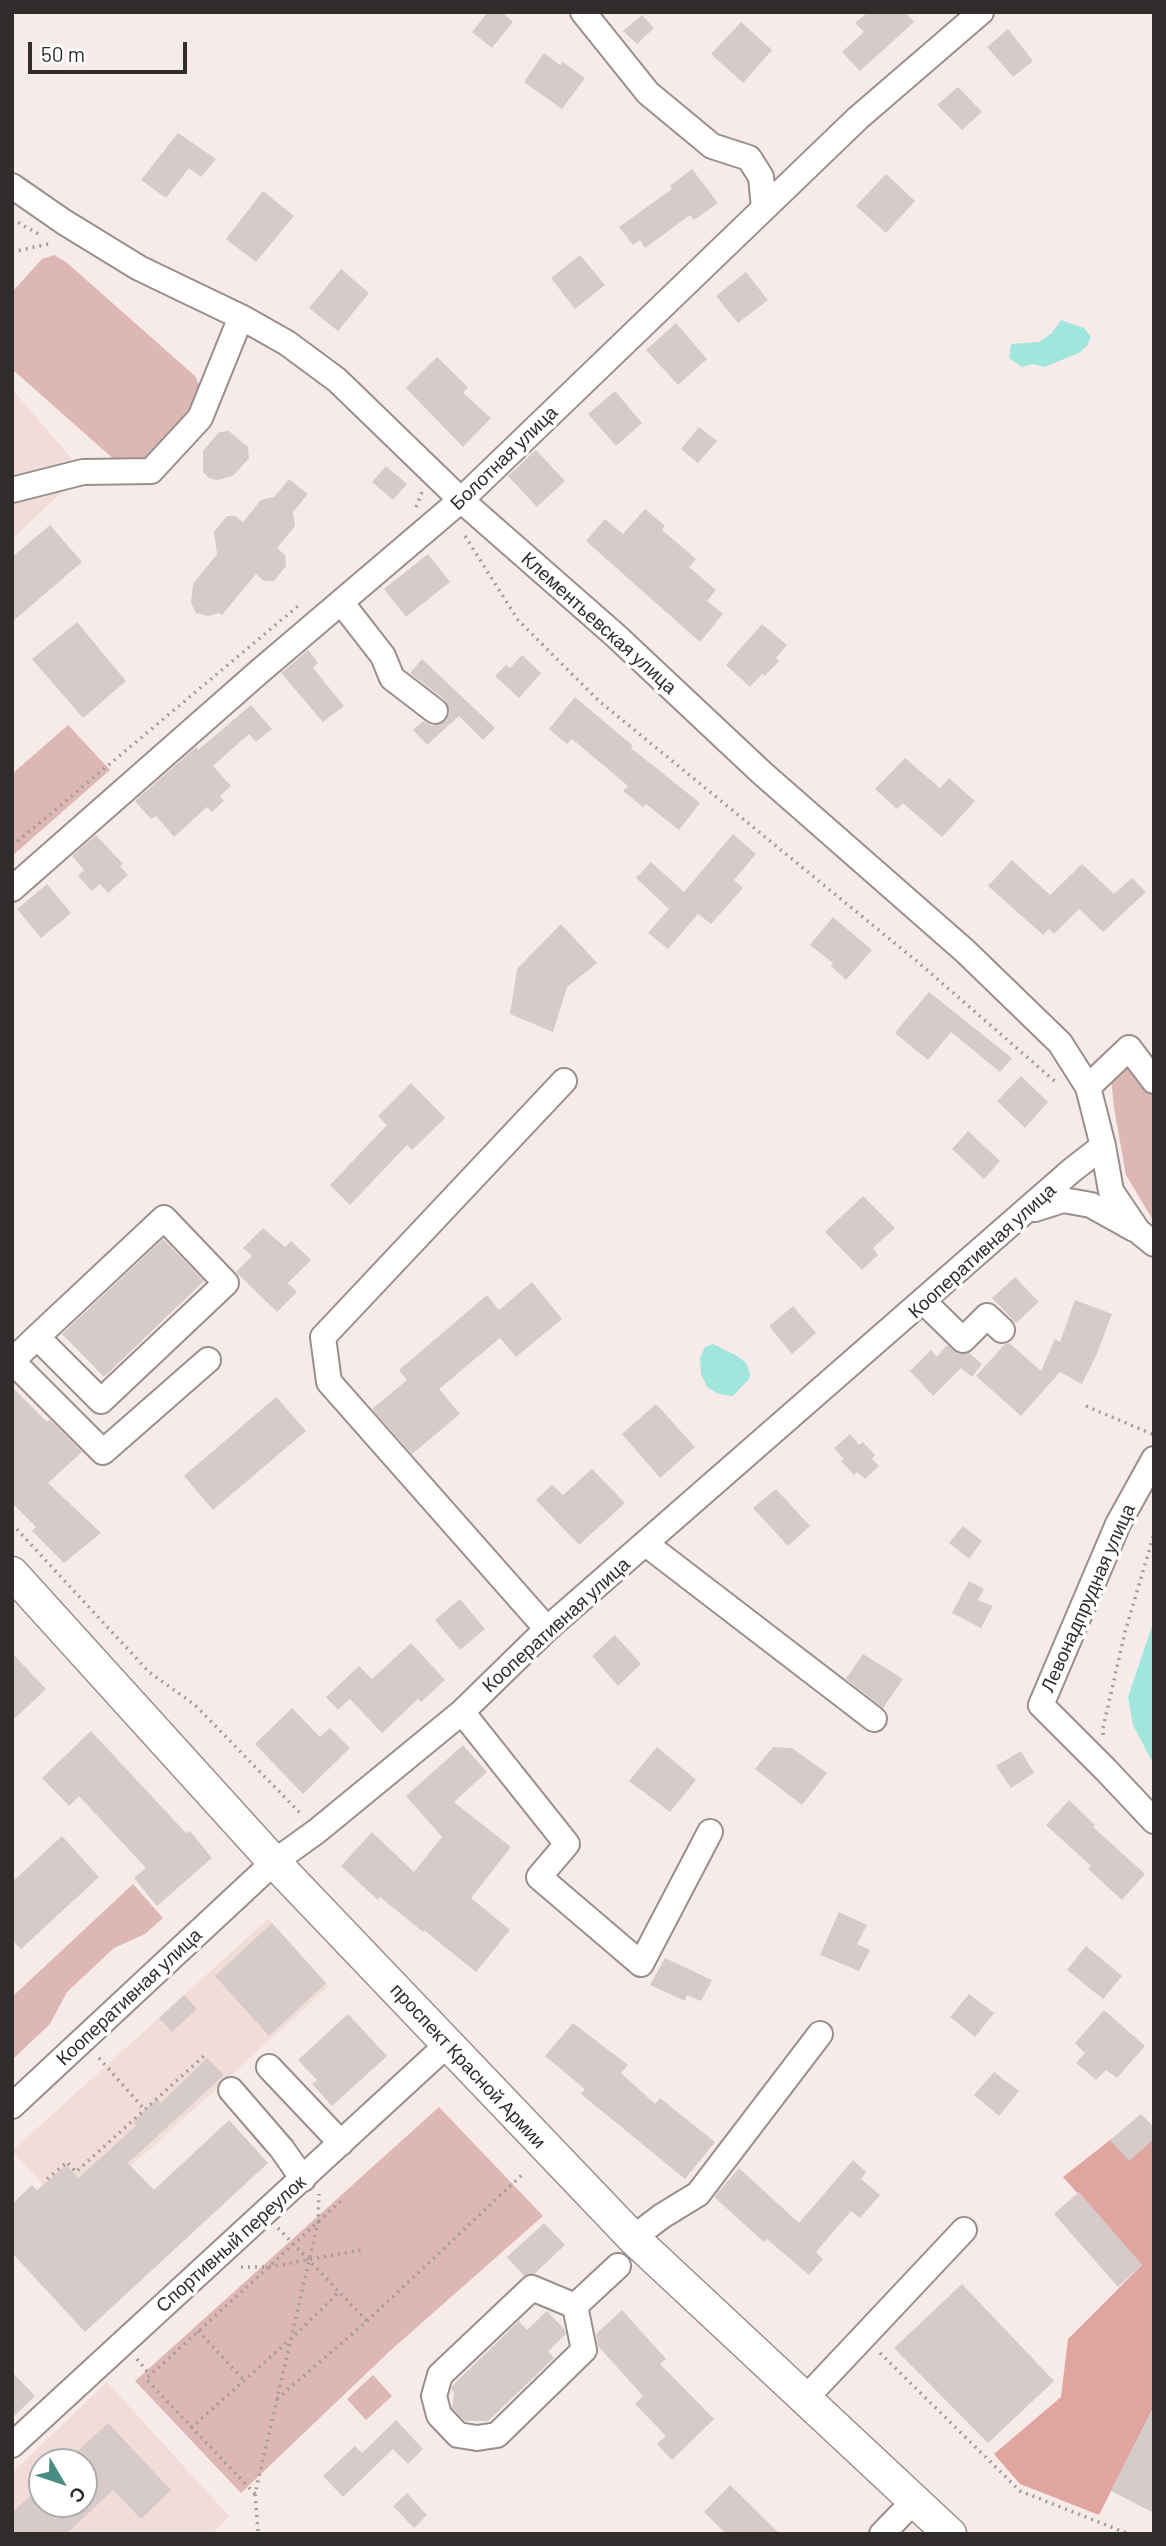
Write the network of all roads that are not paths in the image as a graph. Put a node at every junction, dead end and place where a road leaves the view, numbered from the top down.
1 (583, 12) edge
2 (981, 12) edge
3 (12, 186) edge
4 (764, 208) junction
5 (241, 317) junction
6 (12, 490) edge
7 (461, 500) junction
8 (341, 602) junction
9 (435, 710) dead end
10 (12, 889) edge
11 (564, 1081) dead end
12 (1154, 1081) edge
13 (1088, 1087) junction
14 (1103, 1146) junction
15 (1023, 1214) junction
16 (1146, 1237) edge
17 (925, 1302) junction
18 (1002, 1331) dead end
19 (37, 1337) junction
20 (208, 1360) dead end
21 (12, 1361) edge
22 (1154, 1459) edge
23 (646, 1544) junction
24 (12, 1573) edge
25 (547, 1629) junction
26 (462, 1712) junction
27 (874, 1719) dead end
28 (1154, 1821) edge
29 (710, 1832) dead end
30 (274, 1863) junction
31 (820, 2034) dead end
32 (449, 2043) junction
33 (269, 2067) dead end
34 (231, 2090) dead end
35 (12, 2106) edge
36 (341, 2143) junction
37 (311, 2171) junction
38 (964, 2230) dead end
39 (633, 2238) junction
40 (618, 2266) dead end
41 (575, 2306) junction
42 (805, 2399) junction
43 (12, 2445) edge
44 (915, 2500) junction
45 (882, 2534) edge
46 (950, 2534) edge

1 - 4 street
2 - 4 street, Болотная улица
3 - 5 street, Клементьевская улица
4 - 7 street, Болотная улица
5 - 6 street
5 - 7 street, Клементьевская улица
7 - 8 street, Болотная улица
7 - 13 street, Клементьевская улица
8 - 9 street
8 - 10 street, Болотная улица
11 - 25 street
12 - 13 street
13 - 14 street, Клементьевская улица
14 - 15 street, Кооперативная улица
14 - 16 street, Клементьевская улица
15 - 16 street
15 - 17 street, Кооперативная улица
17 - 18 street
17 - 23 street, Кооперативная улица
19 - 19 street
19 - 21 street
20 - 21 street
22 - 28 street, Левонадпрудная улица
23 - 25 street, Кооперативная улица
23 - 27 street
24 - 30 main road, проспект Красной Армии
25 - 26 street, Кооперативная улица
26 - 29 street
26 - 30 street, Кооперативная улица
30 - 32 main road, проспект Красной Армии
30 - 35 street, Кооперативная улица
31 - 39 street
32 - 36 street, Спортивный переулок
32 - 39 main road, проспект Красной Армии
33 - 36 street
34 - 37 street
36 - 37 street, Спортивный переулок
37 - 43 street, Спортивный переулок
38 - 42 street
39 - 42 main road, проспект Красной Армии
40 - 41 street
41 - 41 street
42 - 44 main road, проспект Красной Армии
44 - 45 street
44 - 46 main road, проспект Красной Армии

